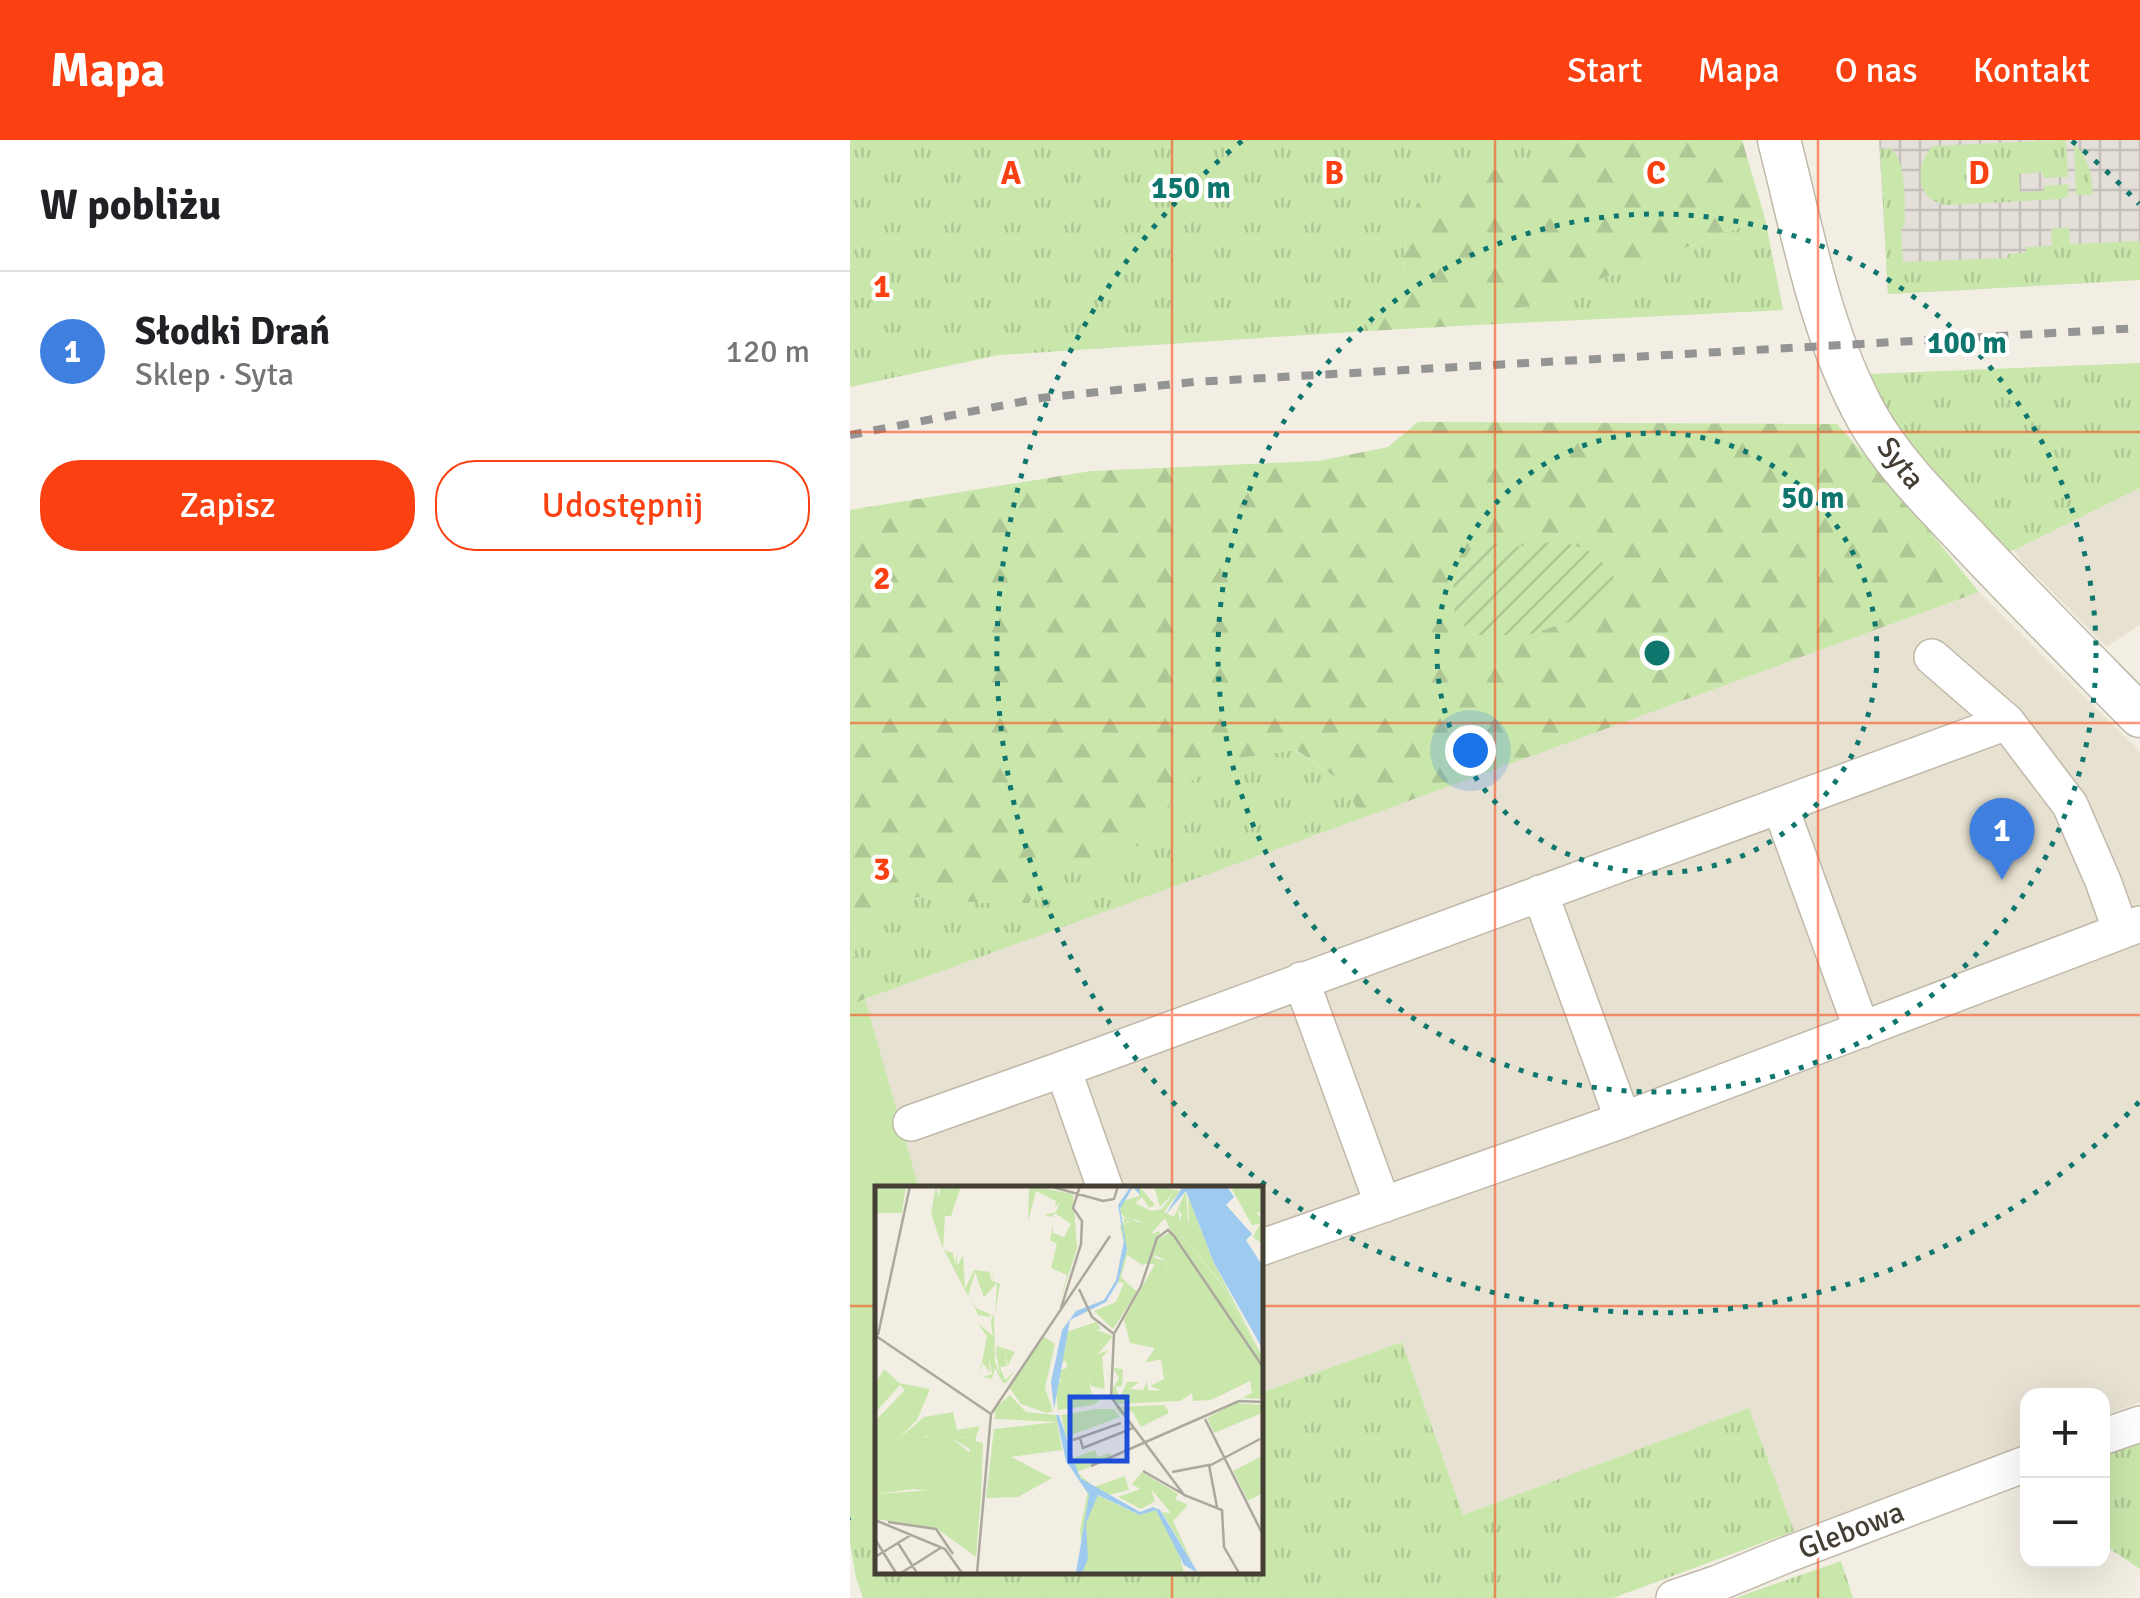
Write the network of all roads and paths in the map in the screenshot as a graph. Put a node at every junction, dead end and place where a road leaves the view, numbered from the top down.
1 (1779, 140) edge
2 (1932, 657) dead end
3 (2140, 716) edge
4 (2007, 722) junction
5 (1780, 806) junction
6 (1540, 893) junction
7 (2131, 928) edge
8 (1301, 980) junction
9 (1862, 1030) junction
10 (1062, 1070) junction
11 (1623, 1120) junction
12 (912, 1123) dead end
13 (1104, 1186) edge
14 (1384, 1205) junction
15 (1262, 1247) edge
16 (2140, 1424) edge
17 (2110, 1434) edge
18 (2020, 1466) edge
19 (1674, 1598) edge

1 - 3 street, Syta
2 - 4 street
4 - 5 street
4 - 7 street
5 - 6 street
5 - 9 street
6 - 8 street
6 - 11 street
7 - 9 street
8 - 10 street
8 - 14 street
9 - 11 street
10 - 12 street
10 - 13 street
11 - 14 street
14 - 15 street
16 - 17 street
18 - 19 street, Glebowa

